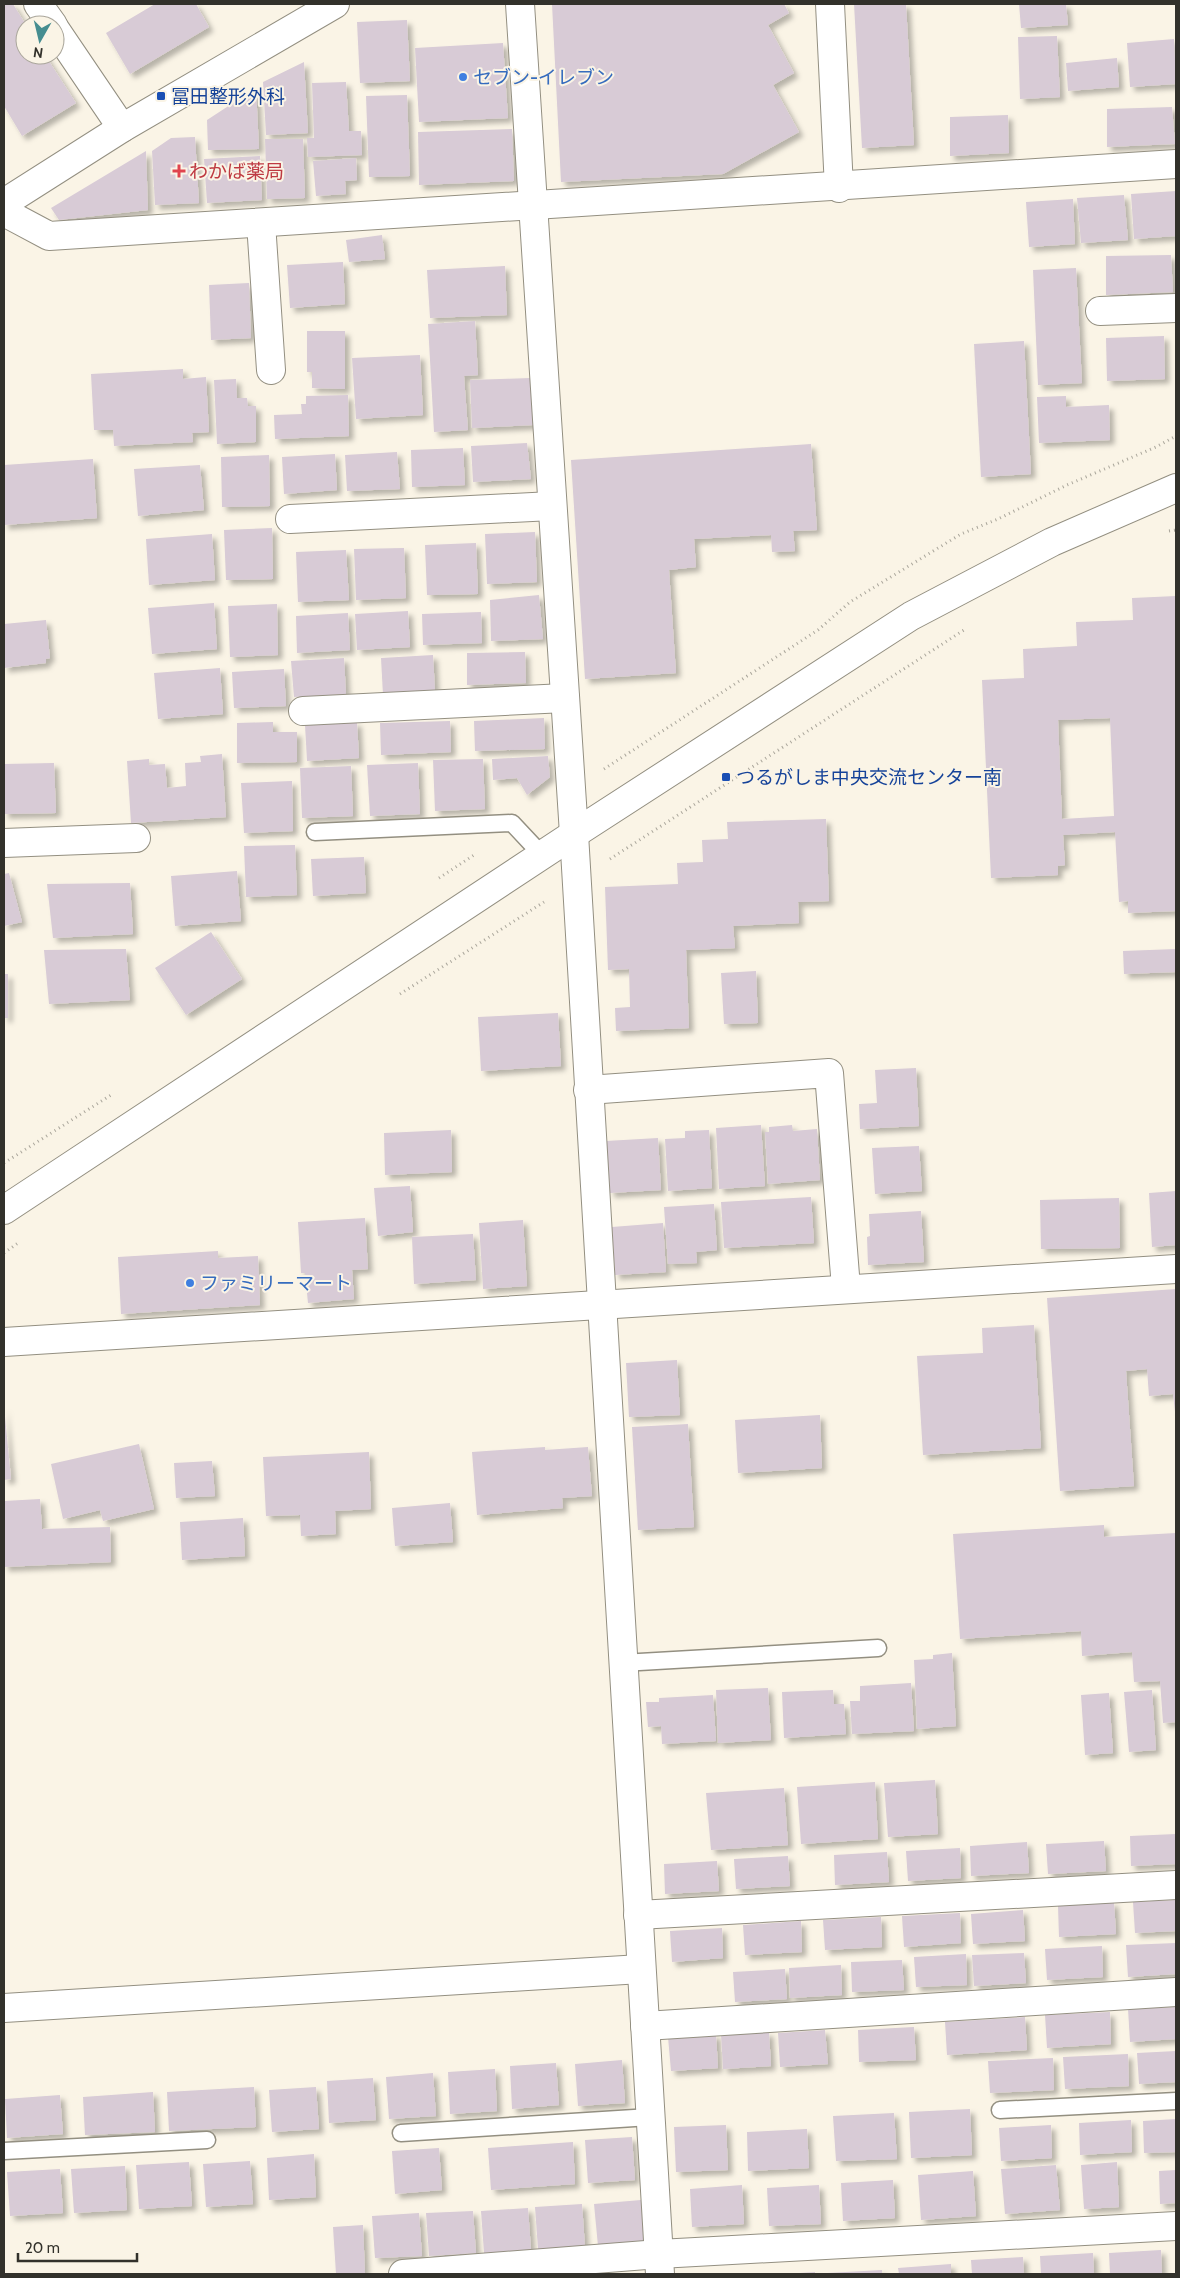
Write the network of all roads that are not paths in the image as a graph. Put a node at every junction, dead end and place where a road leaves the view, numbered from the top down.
1 (38, 4) edge
2 (335, 4) edge
3 (520, 4) edge
4 (830, 4) edge
5 (46, 15) edge
6 (65, 43) edge
7 (122, 128) junction
8 (1176, 164) edge
9 (839, 188) junction
10 (4, 203) edge
11 (533, 205) junction
12 (4, 212) edge
13 (261, 223) junction
14 (1176, 308) edge
15 (1100, 311) dead end
16 (271, 370) dead end
17 (1176, 488) edge
18 (552, 506) junction
19 (290, 519) dead end
20 (565, 698) junction
21 (303, 711) dead end
22 (315, 832) dead end
23 (574, 834) junction
24 (136, 838) dead end
25 (4, 843) edge
26 (542, 855) junction
27 (588, 1090) junction
28 (4, 1210) edge
29 (1176, 1269) edge
30 (846, 1288) junction
31 (600, 1304) junction
32 (4, 1342) edge
33 (878, 1648) dead end
34 (622, 1663) junction
35 (1176, 1885) edge
36 (638, 1915) junction
37 (641, 1969) junction
38 (1176, 1992) edge
39 (4, 2008) edge
40 (645, 2026) junction
41 (1176, 2101) edge
42 (1000, 2110) dead end
43 (650, 2117) junction
44 (401, 2133) dead end
45 (207, 2140) dead end
46 (4, 2151) edge
47 (1176, 2226) edge
48 (659, 2264) edge
49 (403, 2274) edge

1 - 5 street
2 - 7 street
3 - 11 street
4 - 9 street
6 - 7 street
7 - 10 street
8 - 9 street
9 - 11 street
11 - 13 street
11 - 18 street
12 - 13 street
13 - 16 street
14 - 15 street
17 - 23 street
18 - 19 street
18 - 20 street
20 - 21 street
20 - 23 street
22 - 26 lane
23 - 26 street
23 - 27 street
24 - 25 street
26 - 28 street
27 - 30 street
27 - 31 street
29 - 30 street
30 - 31 street
31 - 32 street
31 - 34 street
33 - 34 lane
34 - 36 street
35 - 36 street
36 - 37 street
37 - 39 street
37 - 40 street
38 - 40 street
40 - 43 street
41 - 42 lane
43 - 44 lane
43 - 48 street
45 - 46 lane
47 - 48 street
48 - 49 street

